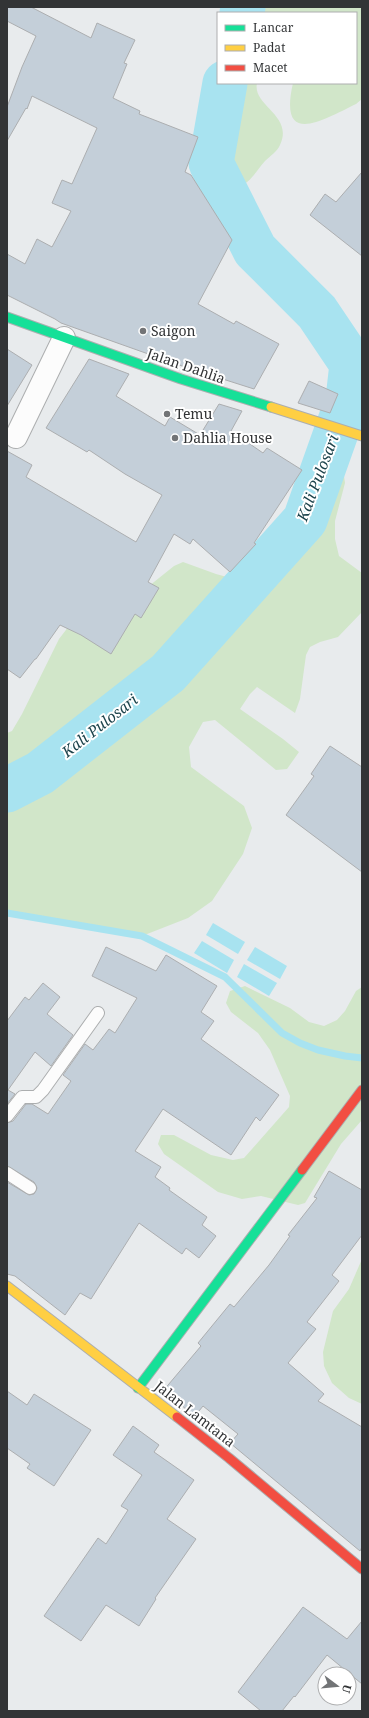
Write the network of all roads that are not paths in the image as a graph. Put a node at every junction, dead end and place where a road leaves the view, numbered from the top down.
1 (7, 317) edge
2 (64, 338) junction
3 (356, 432) edge
4 (16, 437) dead end
5 (98, 1013) dead end
6 (362, 1090) edge
7 (7, 1116) edge
8 (7, 1173) edge
9 (30, 1188) dead end
10 (7, 1286) edge
11 (138, 1388) junction
12 (362, 1569) edge

1 - 2 street, Jalan Dahlia
2 - 3 street, Jalan Dahlia
2 - 4 street
5 - 7 lane
6 - 11 street
8 - 9 lane
10 - 11 street, Jalan Lamtana
11 - 12 street, Jalan Lamtana

